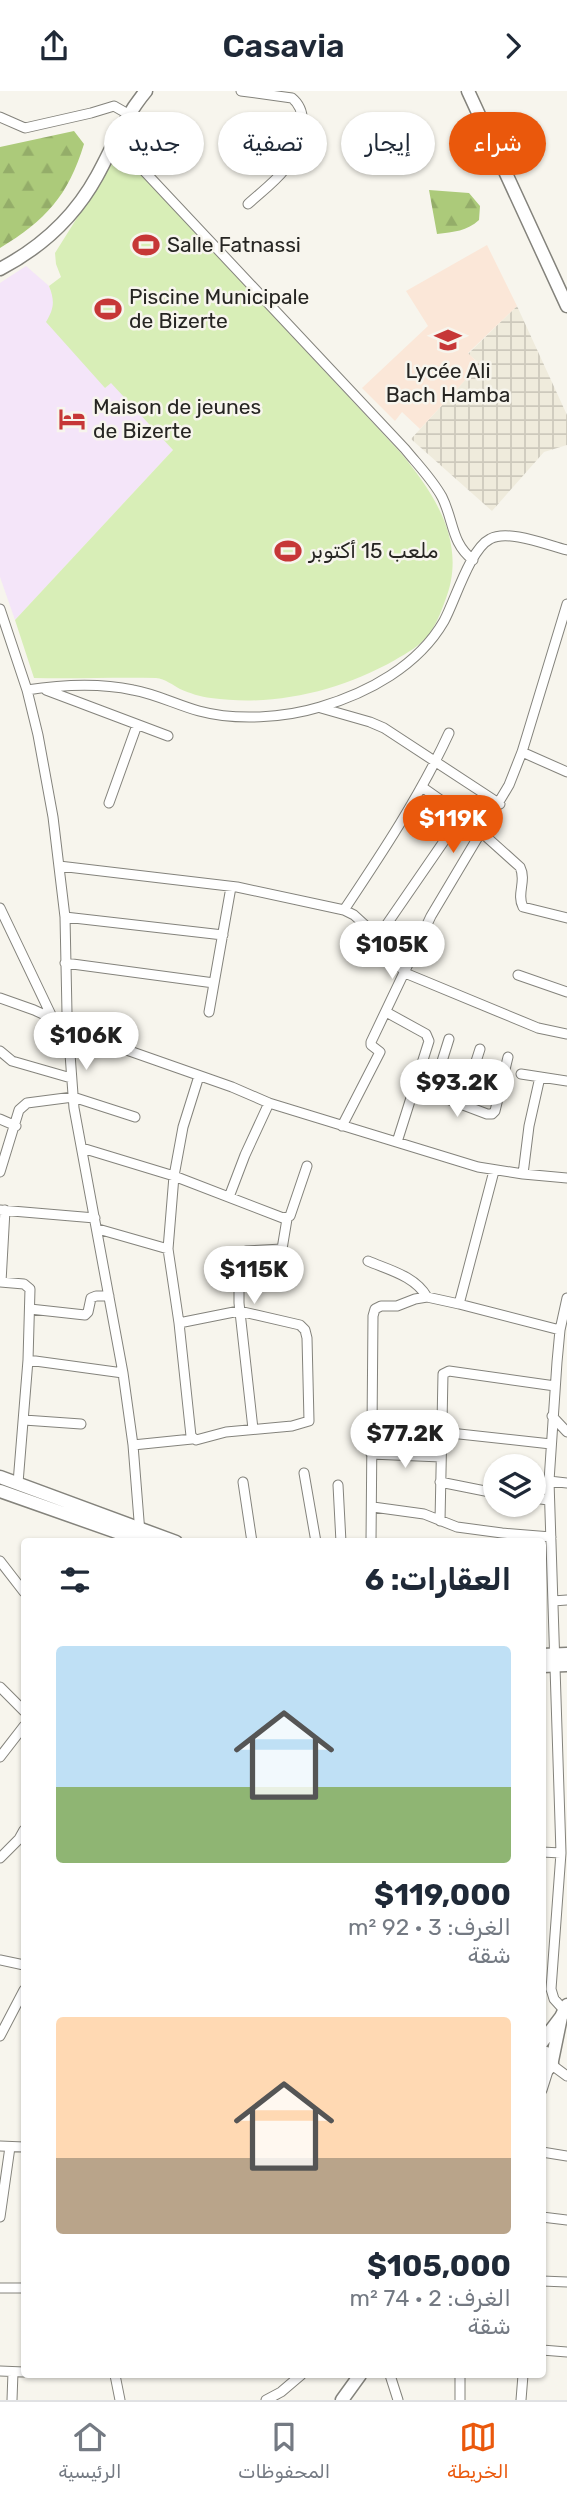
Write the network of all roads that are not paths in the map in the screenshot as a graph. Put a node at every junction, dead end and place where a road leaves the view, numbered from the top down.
1 (146, 91) edge
2 (241, 91) edge
3 (468, 91) edge
4 (124, 112) edge
5 (130, 112) edge
6 (0, 117) edge
7 (104, 161) edge
8 (148, 175) edge
9 (248, 204) dead end
10 (0, 269) edge
11 (567, 306) edge
12 (567, 550) edge
13 (472, 560) junction
14 (567, 604) edge
15 (0, 609) edge
16 (12, 644) junction
17 (0, 647) edge
18 (40, 688) junction
19 (27, 690) junction
20 (320, 708) junction
21 (137, 725) junction
22 (449, 733) dead end
23 (168, 736) dead end
24 (523, 752) junction
25 (436, 762) junction
26 (567, 772) edge
27 (422, 787) junction
28 (109, 803) dead end
29 (500, 804) junction
30 (462, 815) junction
31 (480, 833) junction
32 (59, 866) junction
33 (231, 887) junction
34 (0, 908) edge
35 (344, 911) junction
36 (65, 917) junction
37 (567, 918) edge
38 (5, 920) junction
39 (0, 933) edge
40 (223, 935) junction
41 (378, 937) junction
42 (65, 963) junction
43 (405, 973) junction
44 (519, 975) dead end
45 (214, 983) junction
46 (567, 992) edge
47 (0, 998) edge
48 (386, 1012) junction
49 (209, 1013) dead end
50 (53, 1019) junction
51 (69, 1027) junction
52 (567, 1034) edge
53 (449, 1039) dead end
54 (480, 1049) dead end
55 (0, 1051) edge
56 (508, 1057) dead end
57 (521, 1074) dead end
58 (199, 1076) junction
59 (540, 1077) junction
60 (71, 1078) junction
61 (567, 1081) edge
62 (413, 1086) junction
63 (432, 1093) junction
64 (74, 1097) junction
65 (269, 1103) junction
66 (462, 1105) junction
67 (135, 1117) dead end
68 (0, 1119) edge
69 (16, 1126) junction
70 (342, 1126) junction
71 (397, 1142) junction
72 (82, 1148) junction
73 (307, 1165) dead end
74 (494, 1171) junction
75 (0, 1172) edge
76 (523, 1174) junction
77 (174, 1176) junction
78 (567, 1178) edge
79 (229, 1197) junction
80 (2, 1210) edge
81 (95, 1218) junction
82 (287, 1219) junction
83 (98, 1230) junction
84 (168, 1249) junction
85 (368, 1261) dead end
86 (1, 1282) edge
87 (109, 1296) junction
88 (427, 1297) junction
89 (567, 1298) edge
90 (458, 1304) junction
91 (30, 1309) junction
92 (239, 1311) junction
93 (179, 1323) junction
94 (560, 1330) junction
95 (563, 1345) edge
96 (28, 1360) junction
97 (123, 1373) junction
98 (555, 1386) junction
99 (554, 1418) junction
100 (23, 1420) junction
101 (567, 1420) edge
102 (81, 1424) dead end
103 (253, 1429) junction
104 (441, 1432) junction
105 (567, 1432) edge
106 (192, 1439) junction
107 (551, 1444) junction
108 (133, 1445) junction
109 (371, 1454) junction
110 (440, 1457) junction
111 (304, 1473) dead end
112 (0, 1477) edge
113 (549, 1481) junction
114 (243, 1482) dead end
115 (440, 1482) junction
116 (18, 1483) junction
117 (567, 1483) edge
118 (338, 1485) dead end
119 (0, 1491) edge
120 (483, 1491) edge
121 (548, 1500) joint
122 (373, 1507) junction
123 (440, 1521) junction
124 (551, 1537) junction
125 (141, 1538) edge
126 (251, 1538) edge
127 (315, 1538) edge
128 (341, 1538) edge
129 (372, 1538) edge
130 (0, 1561) edge
131 (547, 1585) edge
132 (21, 1588) edge
133 (567, 1600) edge
134 (553, 1601) junction
135 (555, 1660) edge
136 (0, 1687) edge
137 (21, 1708) edge
138 (21, 1730) edge
139 (0, 1757) edge
140 (21, 1835) edge
141 (546, 1852) edge
142 (561, 1853) junction
143 (0, 1858) edge
144 (547, 1960) edge
145 (0, 1961) edge
146 (21, 1964) edge
147 (21, 1996) edge
148 (564, 2010) edge
149 (563, 2035) edge
150 (0, 2036) edge
151 (546, 2036) edge
152 (549, 2066) edge
153 (567, 2076) edge
154 (5, 2146) edge
155 (546, 2153) edge
156 (567, 2156) edge
157 (0, 2217) edge
158 (546, 2217) edge
159 (567, 2220) edge
160 (546, 2280) edge
161 (567, 2282) edge
162 (0, 2287) edge
163 (21, 2288) edge
164 (546, 2350) edge
165 (567, 2352) edge
166 (0, 2371) edge
167 (13, 2372) junction
168 (21, 2372) edge
169 (116, 2378) edge
170 (297, 2378) edge
171 (358, 2378) edge
172 (391, 2378) edge
173 (460, 2378) edge
174 (523, 2378) edge
175 (12, 2400) edge
176 (120, 2400) edge
177 (266, 2400) edge
178 (342, 2400) edge
179 (398, 2400) edge
180 (460, 2400) edge
181 (521, 2400) edge

1 - 5 street
2 - 9 street
3 - 11 street
4 - 6 street
7 - 10 street
8 - 13 street
12 - 13 street
13 - 20 street
14 - 24 street
15 - 16 street
16 - 17 street
16 - 19 street
18 - 19 street
18 - 20 street
18 - 21 street
19 - 32 street
20 - 25 street
21 - 23 street
21 - 28 street
22 - 25 street
24 - 26 street
24 - 29 street
25 - 27 street
25 - 29 street
27 - 30 street
27 - 35 street
29 - 31 street
30 - 31 street
30 - 41 street
31 - 37 street
31 - 43 street
32 - 33 street
32 - 36 street
33 - 35 street
33 - 40 street
34 - 38 street
35 - 41 street
36 - 40 street
36 - 42 street
38 - 39 street
38 - 50 street
40 - 45 street
41 - 43 street
42 - 45 street
42 - 51 street
43 - 48 street
43 - 52 street
44 - 46 street
45 - 49 street
47 - 50 street
48 - 62 street
48 - 70 street
50 - 51 street
51 - 58 street
51 - 60 street
53 - 63 street
54 - 66 street
55 - 60 street
56 - 66 street
57 - 59 street
58 - 65 street
58 - 77 street
59 - 61 street
59 - 76 street
60 - 64 street
62 - 63 street
62 - 71 street
63 - 66 street
64 - 67 street
64 - 69 street
64 - 72 street
65 - 70 street
65 - 79 street
68 - 69 street
69 - 75 street
70 - 71 street
71 - 74 street
72 - 77 street
72 - 81 street
73 - 82 street
74 - 76 street
74 - 90 street
76 - 78 street
77 - 79 street
77 - 84 street
79 - 82 street
80 - 81 street
80 - 86 street
81 - 83 street
82 - 92 street
83 - 84 street
83 - 87 street
84 - 93 street
85 - 88 street
86 - 91 street
87 - 91 street
87 - 97 street
88 - 90 street
88 - 109 street
89 - 94 street
90 - 94 street
91 - 96 street
92 - 93 street
92 - 103 street
92 - 103 street
93 - 106 street
94 - 95 street
95 - 98 street
96 - 97 street
96 - 100 street
97 - 108 street
98 - 99 street
98 - 104 street
99 - 101 street
99 - 105 street
99 - 107 street
100 - 102 street
100 - 116 street
103 - 106 street
104 - 107 street
104 - 110 street
106 - 108 street
107 - 113 street
108 - 125 street
109 - 110 street
109 - 122 street
110 - 115 street
111 - 127 street
112 - 116 street
113 - 117 street
113 - 121 street
114 - 126 street
115 - 120 street
115 - 123 street
116 - 125 street
118 - 128 street
119 - 125 street
121 - 124 street
122 - 123 street
122 - 129 street
123 - 124 street
124 - 131 street
130 - 132 street
131 - 134 street
133 - 134 street
134 - 135 street
135 - 142 street
136 - 137 street
138 - 139 street
140 - 143 street
141 - 142 street
142 - 144 street
144 - 148 street
145 - 146 street
147 - 150 street
148 - 149 street
148 - 151 street
149 - 152 street
152 - 153 street
154 - 157 street
155 - 156 street
158 - 159 street
160 - 161 street
162 - 163 street
164 - 165 street
166 - 167 street
167 - 168 street
167 - 175 street
169 - 176 street
170 - 177 street
171 - 178 street
172 - 179 street
173 - 180 street
174 - 181 street

